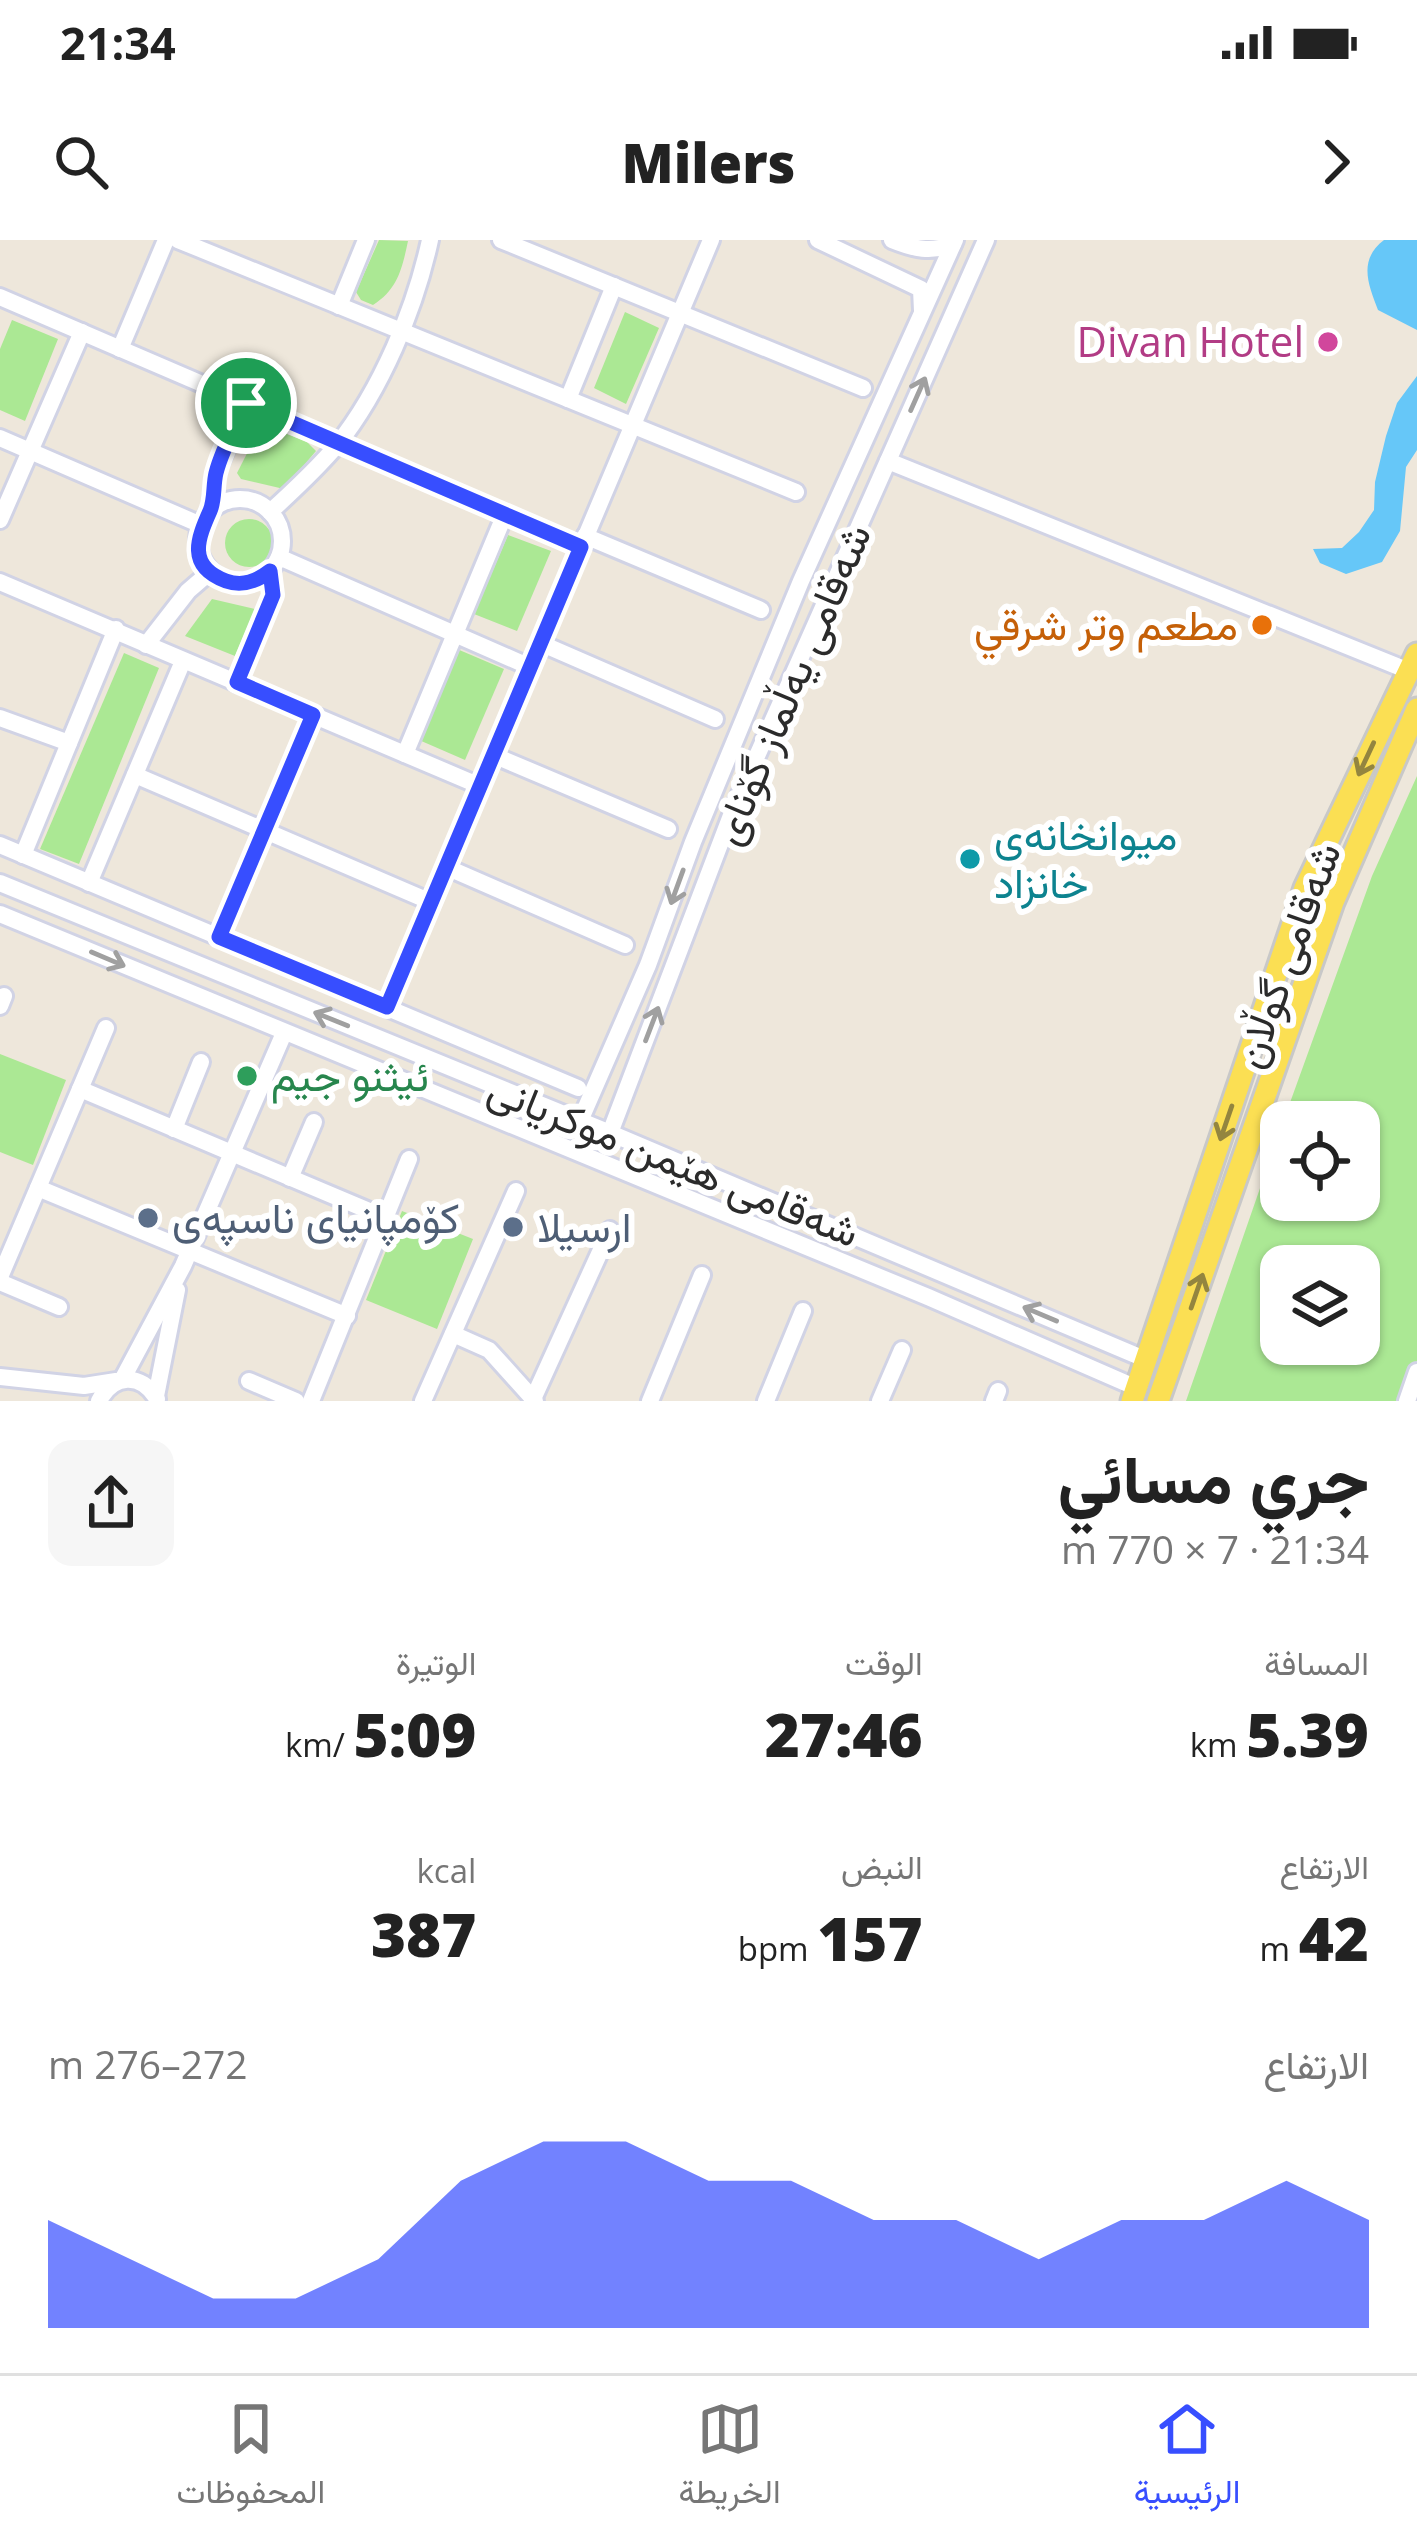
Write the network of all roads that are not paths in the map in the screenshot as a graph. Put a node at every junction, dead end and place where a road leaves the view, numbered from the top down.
1 (166, 240) edge
2 (178, 240) edge
3 (366, 240) edge
4 (430, 240) edge
5 (504, 240) edge
6 (711, 240) edge
7 (818, 240) edge
8 (892, 240) edge
9 (986, 240) edge
10 (954, 242) edge
11 (614, 286) junction
12 (0, 297) edge
13 (339, 306) junction
14 (680, 313) junction
15 (922, 319) junction
16 (400, 331) junction
17 (82, 332) junction
18 (120, 349) junction
19 (863, 388) dead end
20 (568, 399) junction
21 (246, 403) junction
22 (632, 425) junction
23 (0, 438) edge
24 (339, 442) junction
25 (29, 451) junction
26 (888, 461) junction
27 (796, 492) dead end
28 (270, 512) junction
29 (506, 514) junction
30 (206, 518) junction
31 (0, 520) edge
32 (820, 538) junction
33 (583, 541) junction
34 (848, 550) junction
35 (275, 564) junction
36 (210, 572) junction
37 (0, 582) edge
38 (761, 610) dead end
39 (116, 629) junction
40 (454, 634) junction
41 (540, 643) junction
42 (146, 645) junction
43 (183, 661) junction
44 (1413, 662) edge
45 (530, 667) junction
46 (237, 682) junction
47 (1417, 710) edge
48 (313, 715) junction
49 (0, 718) edge
50 (715, 719) dead end
51 (69, 743) junction
52 (405, 754) junction
53 (493, 755) junction
54 (135, 775) junction
55 (480, 786) junction
56 (668, 829) dead end
57 (264, 830) junction
58 (0, 845) edge
59 (23, 855) junction
60 (446, 867) junction
61 (0, 883) edge
62 (89, 883) junction
63 (431, 902) junction
64 (0, 914) edge
65 (219, 937) junction
66 (625, 945) dead end
67 (387, 1007) junction
68 (106, 1028) dead end
69 (284, 1033) junction
70 (201, 1062) dead end
71 (578, 1088) dead end
72 (80, 1089) junction
73 (580, 1121) junction
74 (314, 1122) dead end
75 (174, 1129) junction
76 (610, 1133) junction
77 (231, 1154) junction
78 (409, 1159) dead end
79 (290, 1178) junction
80 (38, 1188) junction
81 (516, 1191) dead end
82 (386, 1218) junction
83 (610, 1230) dead end
84 (186, 1258) junction
85 (909, 1258) junction
86 (702, 1275) dead end
87 (0, 1279) edge
88 (896, 1284) junction
89 (59, 1307) dead end
90 (803, 1311) dead end
91 (347, 1316) junction
92 (453, 1334) junction
93 (902, 1350) dead end
94 (1148, 1360) junction
95 (1417, 1372) edge
96 (0, 1377) edge
97 (32, 1380) junction
98 (119, 1380) junction
99 (249, 1382) dead end
100 (1134, 1395) edge
101 (157, 1398) edge
102 (534, 1400) edge
103 (80, 1401) edge
104 (99, 1401) edge
105 (296, 1401) edge
106 (311, 1401) edge
107 (423, 1401) edge
108 (650, 1401) edge
109 (766, 1401) edge
110 (880, 1401) edge
111 (1158, 1401) edge
112 (1407, 1401) edge

1 - 18 street
2 - 13 street
3 - 13 street
4 - 16 street
5 - 11 street
6 - 14 street
7 - 15 street
8 - 10 street
26 -> 9 street, شەقامی یەڵماز گۆنای
10 - 15 street, شەقامی یەڵماز گۆنای
11 - 14 street
11 - 20 street
12 - 17 street
13 - 16 street
14 - 19 street
14 - 22 street
15 - 32 street, شەقامی یەڵماز گۆنای
16 - 20 street
16 - 24 street
17 - 18 street
17 - 25 street
18 - 21 street
20 - 22 street
21 - 24 street
21 - 30 street
22 - 27 street
22 - 33 street
23 - 25 street
24 - 28 street
24 - 29 street
25 - 30 street
25 - 31 street
26 - 34 street, شەقامی یەڵماز گۆنای
26 - 44 street
28 - 30 street
28 - 35 street
29 - 33 street
29 - 40 street
30 - 36 street
32 - 34 street
32 -> 73 street, شەقامی یەڵماز گۆنای
33 - 38 street
33 - 41 street
76 -> 34 street, شەقامی یەڵماز گۆنای
35 - 36 street
35 - 40 street
35 - 46 street
36 - 42 street
37 - 39 street
39 - 42 street
39 - 51 street
40 - 45 street
40 - 52 street
41 - 45 street
41 - 50 street
42 - 43 street
43 - 46 street
43 - 54 street
44 -> 94 main road, شەقامی گوڵان
45 - 53 street
46 - 48 street
111 -> 47 main road, شەقامی گوڵان
48 - 52 street
48 - 57 street
49 - 51 street
51 - 59 street
52 - 55 street
53 - 55 street
53 - 56 street
54 - 57 street
54 - 62 street
55 - 60 street
57 - 63 street
57 - 65 street
58 - 59 street
59 - 62 street
60 - 63 street
60 - 66 street
73 -> 61 street, شەقامی هێمن موکریانی
62 - 65 street
63 - 67 street
64 -> 69 street, شەقامی هێمن موکریانی
65 - 67 street
67 - 71 street
68 - 72 street
69 - 77 street
69 - 88 street, شەقامی هێمن موکریانی
70 - 75 street
72 - 75 street
72 - 80 street
73 - 76 street, شەقامی هێمن موکریانی
74 - 79 street
75 - 77 street
76 - 85 street, شەقامی هێمن موکریانی
77 - 79 street
77 - 84 street
78 - 82 street
79 - 82 street
80 - 84 street
80 - 87 street
81 - 92 street
82 - 91 street
83 - 102 street
84 - 91 street
84 - 98 street
84 - 101 street
85 - 88 street
94 -> 85 street, شەقامی هێمن موکریانی
86 - 108 street
87 - 89 street
88 - 100 street, شەقامی هێمن موکریانی
90 - 109 street
91 - 106 street
92 - 102 street
92 - 107 street
93 - 110 street
94 - 100 main road, شەقامی گوڵان
95 - 112 street
96 - 97 street
97 - 98 street
97 - 103 street
98 - 101 street
98 - 104 street
99 - 105 street

